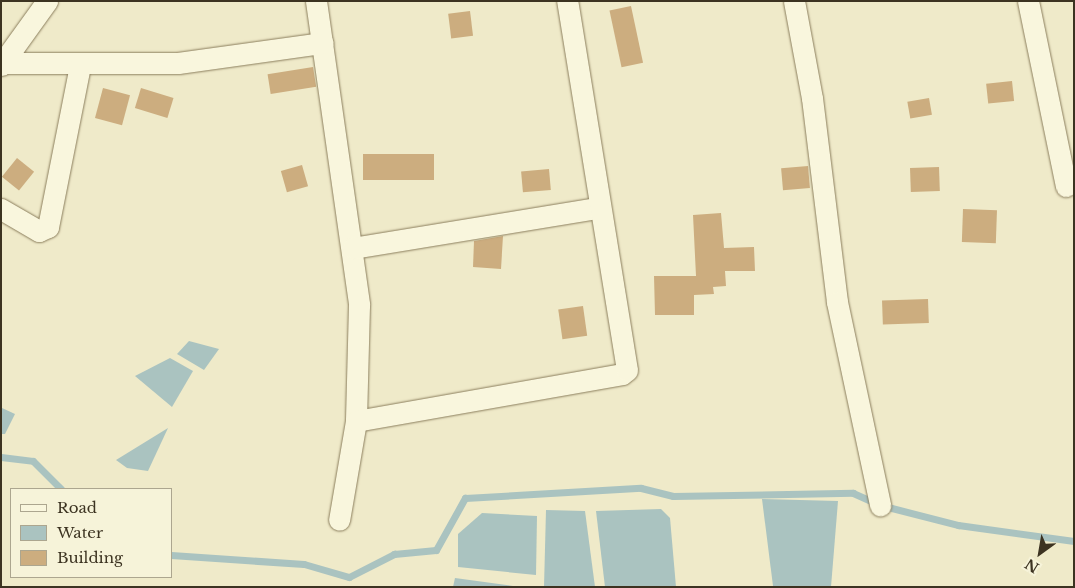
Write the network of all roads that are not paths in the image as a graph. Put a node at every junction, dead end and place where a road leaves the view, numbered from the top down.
1 (47, 1) edge
2 (316, 1) edge
3 (567, 1) edge
4 (794, 1) edge
5 (1028, 1) edge
6 (323, 43) junction
7 (2, 64) edge
8 (80, 65) junction
9 (1066, 186) dead end
10 (598, 208) junction
11 (1, 209) edge
12 (353, 248) junction
13 (356, 421) junction
14 (880, 505) dead end
15 (339, 520) dead end

1 - 7 street
2 - 6 street
3 - 10 street
4 - 14 street
5 - 9 street
6 - 8 street
6 - 12 street
7 - 8 street
8 - 11 street
10 - 12 street
10 - 13 street
12 - 13 street
13 - 15 street

